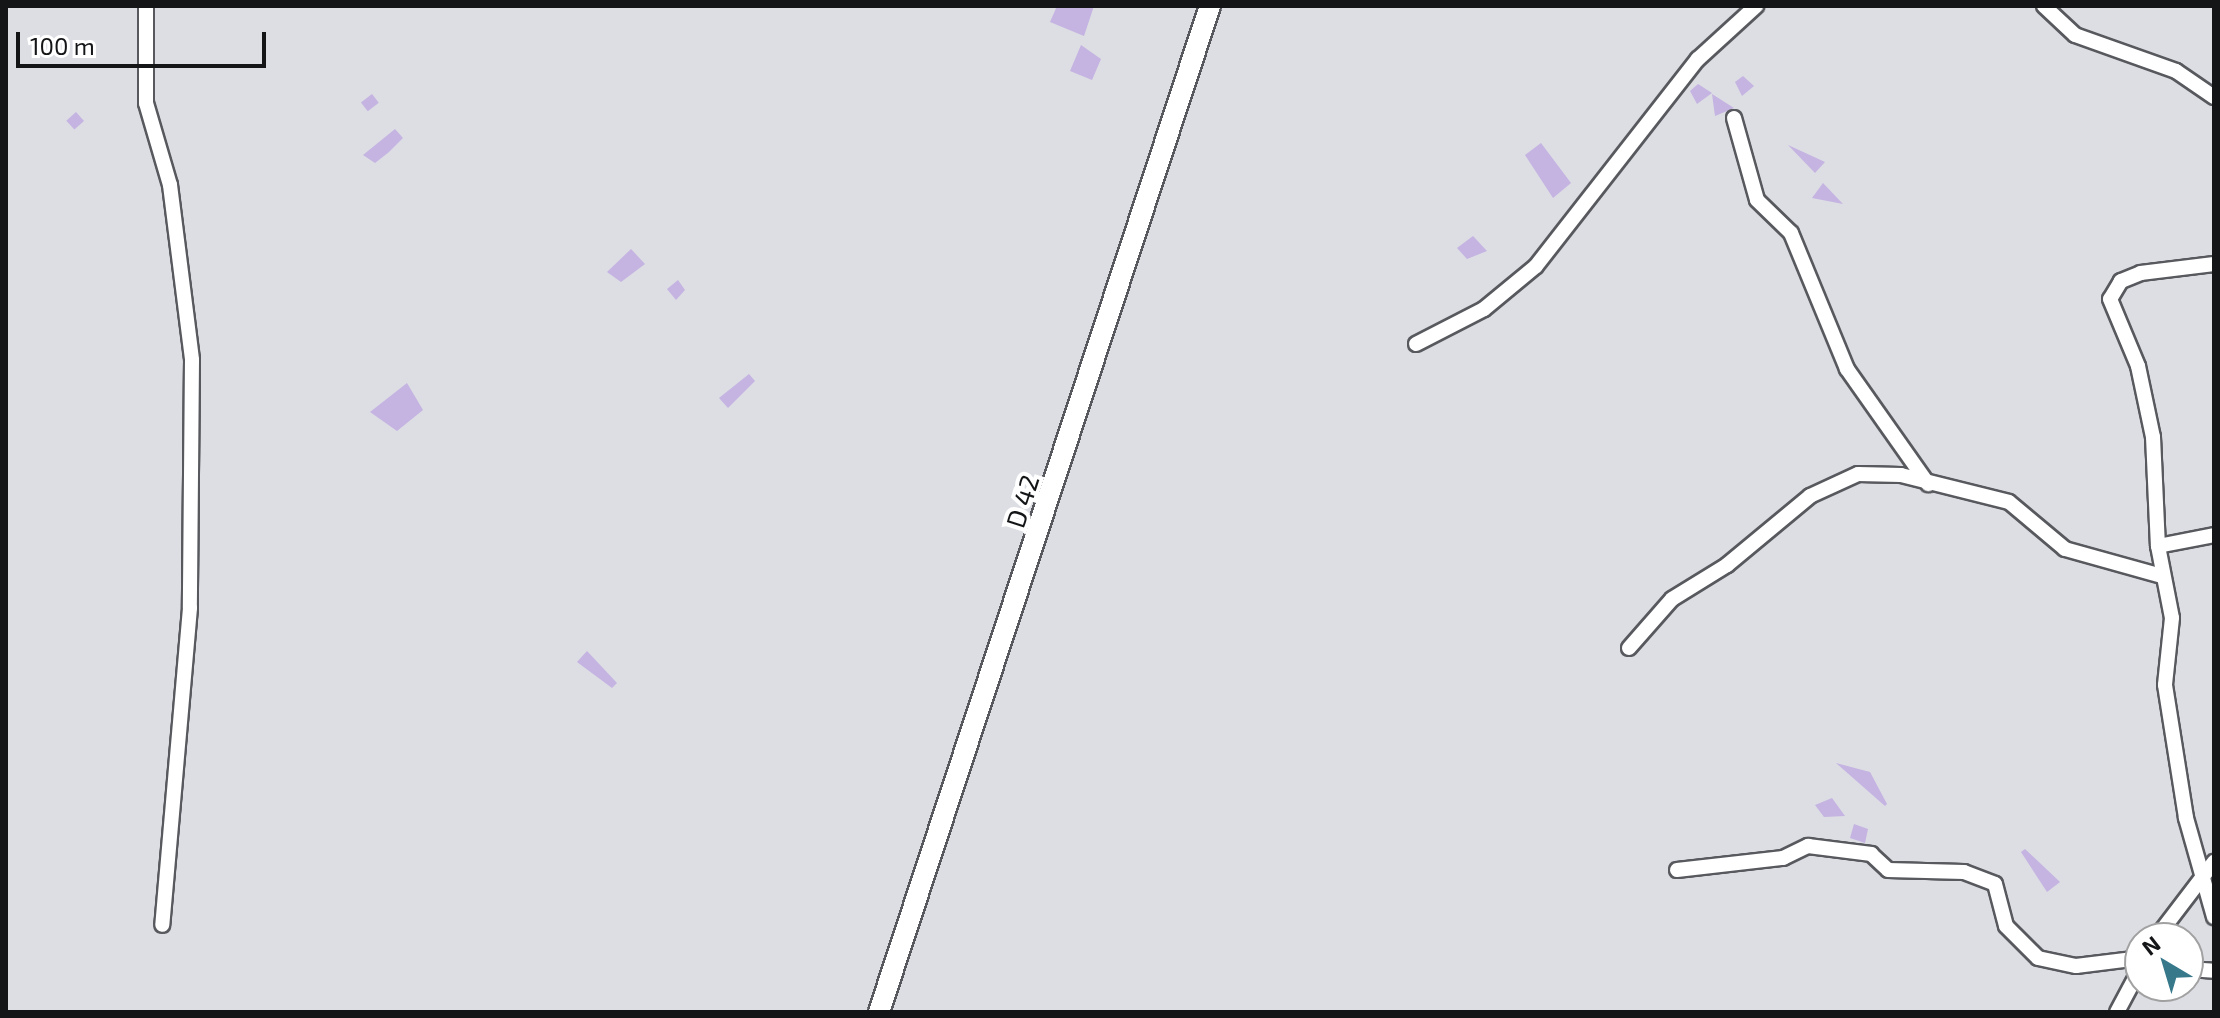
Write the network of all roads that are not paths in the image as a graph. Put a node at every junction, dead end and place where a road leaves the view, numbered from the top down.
1 (146, 6) edge
2 (1210, 6) edge
3 (1756, 6) edge
4 (2044, 6) edge
5 (2214, 97) edge
6 (1734, 118) dead end
7 (2214, 264) edge
8 (1416, 344) dead end
9 (1928, 484) junction
10 (2214, 535) edge
11 (2158, 546) junction
12 (2162, 576) junction
13 (1629, 648) dead end
14 (2214, 862) edge
15 (1677, 870) dead end
16 (2201, 879) junction
17 (2214, 917) edge
18 (2168, 922) edge
19 (162, 925) dead end
20 (2124, 960) edge
21 (879, 1012) edge

1 - 19 street
2 - 21 street, D 42 / D 42
3 - 8 street
4 - 5 street
6 - 9 street
7 - 11 street
9 - 12 street
9 - 13 street
10 - 11 street
11 - 12 street
12 - 16 street
14 - 16 street
15 - 20 street
16 - 17 street
16 - 18 street

